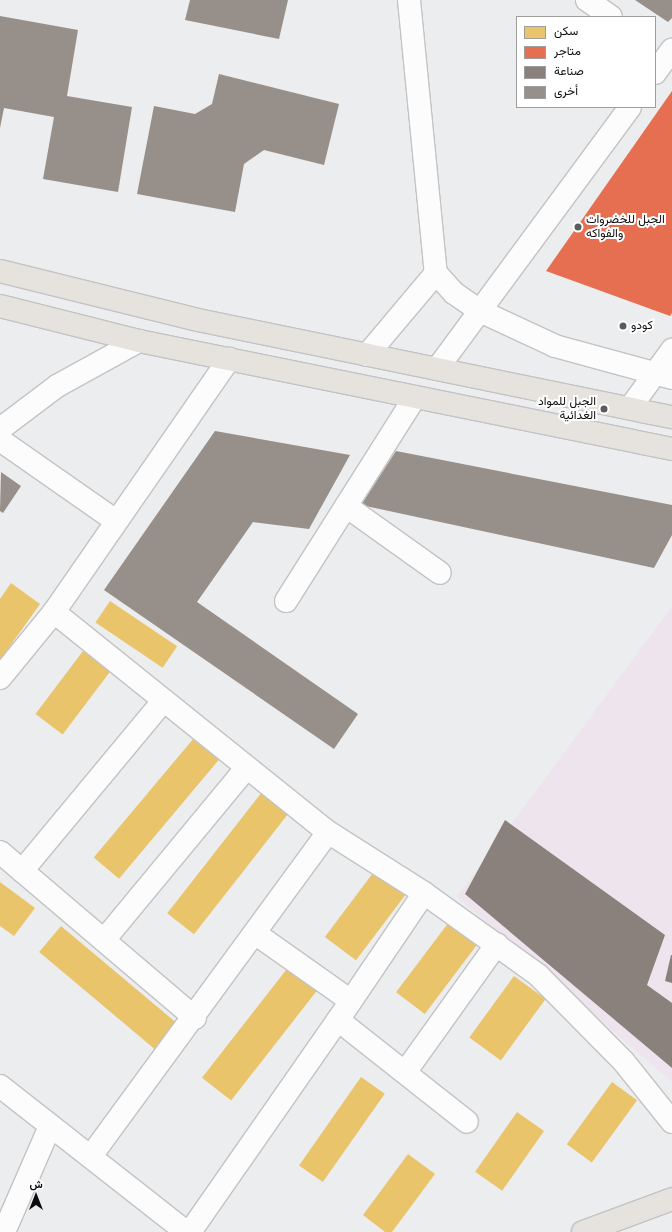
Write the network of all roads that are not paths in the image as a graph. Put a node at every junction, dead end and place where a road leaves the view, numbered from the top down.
1 (409, 0) edge
2 (587, 0) edge
3 (610, 16) edge
4 (629, 108) edge
5 (0, 271) edge
6 (436, 274) junction
7 (0, 306) edge
8 (480, 311) junction
9 (139, 341) junction
10 (672, 350) edge
11 (367, 355) junction
12 (229, 359) junction
13 (437, 369) junction
14 (663, 376) edge
15 (415, 397) junction
16 (630, 408) junction
17 (672, 417) edge
18 (0, 429) edge
19 (0, 440) edge
20 (672, 449) edge
21 (346, 506) junction
22 (116, 521) junction
23 (440, 573) dead end
24 (286, 601) dead end
25 (54, 612) junction
26 (0, 678) edge
27 (164, 700) junction
28 (247, 767) junction
29 (328, 832) junction
30 (0, 852) edge
31 (22, 871) junction
32 (424, 893) junction
33 (256, 934) junction
34 (104, 940) junction
35 (497, 944) junction
36 (351, 1001) junction
37 (195, 1018) junction
38 (338, 1020) junction
39 (406, 1071) junction
40 (0, 1086) edge
41 (467, 1122) dead end
42 (672, 1122) edge
43 (50, 1126) junction
44 (91, 1156) junction
45 (672, 1199) edge
46 (4, 1232) edge
47 (186, 1232) edge
48 (190, 1232) edge
49 (582, 1232) edge

1 - 6 street
2 - 3 street
4 - 8 street
5 - 11 main road
6 - 8 street
6 - 11 street
7 - 9 main road
8 - 13 street
8 - 14 street
9 - 12 main road
9 - 18 street
10 - 14 street
11 - 13 main road
12 - 15 main road
12 - 22 street
13 - 16 main road
14 - 16 street
15 - 20 main road
15 - 21 street
16 - 17 main road
19 - 22 street
21 - 23 street
21 - 24 street
22 - 25 street
25 - 26 street
25 - 27 street
27 - 28 street
27 - 31 street
28 - 29 street
28 - 34 street
29 - 32 street
29 - 33 street
30 - 31 street
31 - 34 street
32 - 35 street
32 - 36 street
33 - 36 street
33 - 37 street
34 - 37 street
35 - 39 street
35 - 42 street
36 - 38 street
37 - 44 street
38 - 39 street
38 - 48 street
39 - 41 street
40 - 43 street
43 - 44 street
43 - 46 street
44 - 47 street
45 - 49 main road

